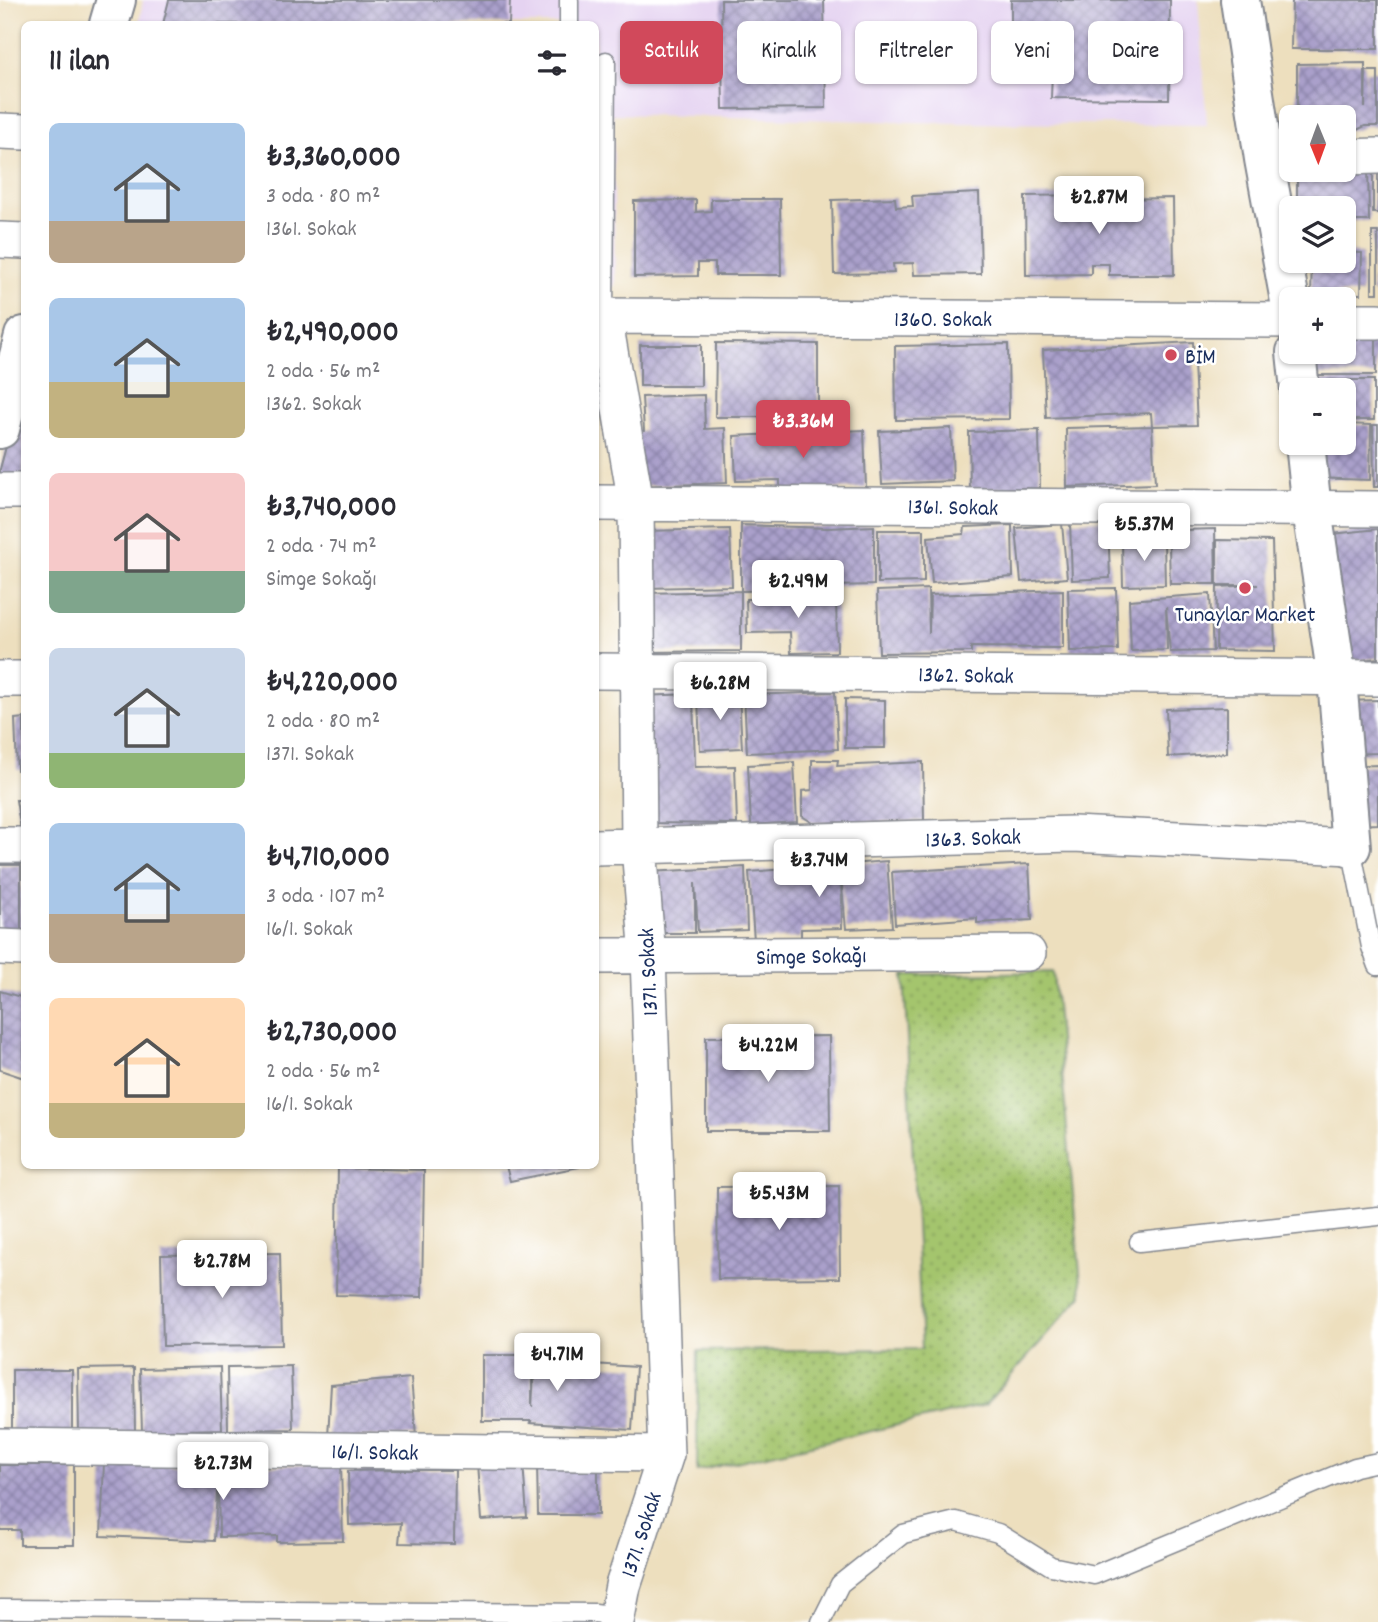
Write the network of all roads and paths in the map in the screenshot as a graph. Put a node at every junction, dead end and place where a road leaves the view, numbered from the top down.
1 (116, 0) edge
2 (569, 0) edge
3 (1240, 0) edge
4 (110, 21) edge
5 (569, 21) edge
6 (606, 61) dead end
7 (600, 121) edge
8 (0, 131) edge
9 (21, 132) edge
10 (1378, 156) edge
11 (1356, 157) edge
12 (1278, 158) edge
13 (0, 240) edge
14 (21, 241) edge
15 (1290, 287) edge
16 (599, 316) edge
17 (1279, 320) edge
18 (1356, 320) edge
19 (1378, 321) edge
20 (21, 347) edge
21 (0, 429) edge
22 (1306, 455) edge
23 (0, 491) edge
24 (21, 491) edge
25 (599, 503) edge
26 (636, 503) junction
27 (1378, 509) edge
28 (1312, 510) junction
29 (599, 671) edge
30 (637, 671) junction
31 (1378, 678) edge
32 (0, 679) edge
33 (21, 679) edge
34 (1337, 679) junction
35 (0, 845) edge
36 (21, 845) edge
37 (599, 847) edge
38 (639, 847) junction
39 (1369, 851) edge
40 (0, 947) edge
41 (21, 948) edge
42 (1028, 953) dead end
43 (599, 956) edge
44 (648, 957) junction
45 (1378, 966) edge
46 (1378, 1216) edge
47 (1139, 1242) dead end
48 (0, 1446) edge
49 (666, 1454) junction
50 (1378, 1462) edge
51 (0, 1609) edge
52 (617, 1619) edge
53 (821, 1622) edge

1 - 4 main road
2 - 5 lane
3 - 12 main road
6 - 7 lane
7 - 16 lane
8 - 9 street
10 - 11 street
12 - 15 main road
13 - 14 street
16 - 17 street, 1360. Sokak
16 - 26 street, 1371. Sokak
18 - 19 street
20 - 21 main road
22 - 28 main road
23 - 24 street
25 - 26 street, 1361. Sokak
26 - 28 street, 1361. Sokak
26 - 30 street, 1371. Sokak
27 - 28 street, 1361. Sokak
28 - 34 main road
29 - 30 street, 1362. Sokak
30 - 34 street, 1362. Sokak
30 - 38 street, 1371. Sokak
31 - 34 street, 1362. Sokak
32 - 33 street
34 - 39 main road
35 - 36 street
37 - 38 street, 1363. Sokak
38 - 39 street, 1363. Sokak
38 - 44 street, 1371. Sokak
39 - 45 lane
40 - 41 street
42 - 44 street, Simge Sokağı
43 - 44 street, Simge Sokağı
44 - 49 street, 1371. Sokak
46 - 47 lane
48 - 49 street, 16/1. Sokak
49 - 52 street, 1371. Sokak
50 - 53 lane
51 - 52 lane

